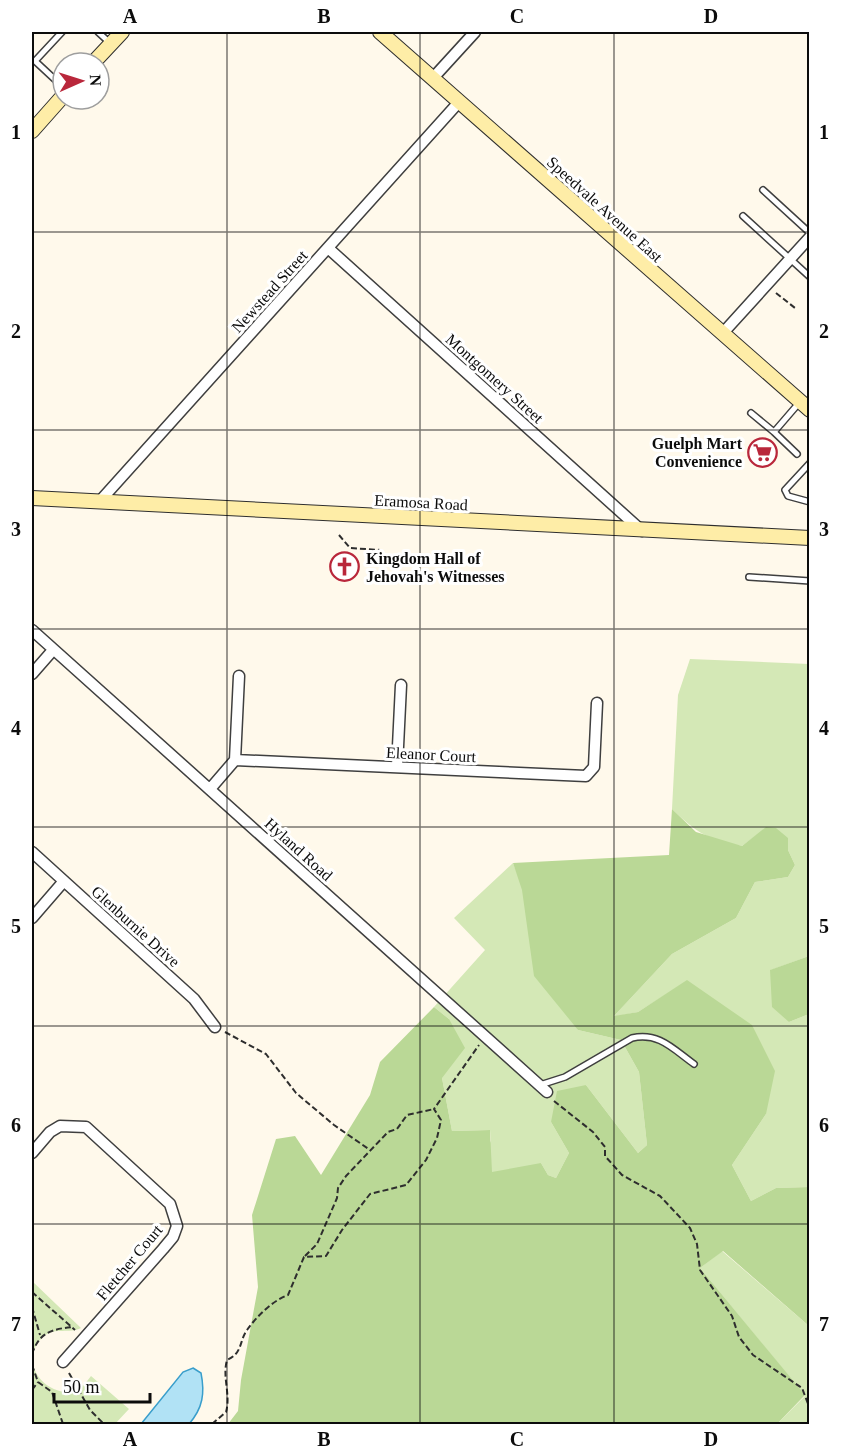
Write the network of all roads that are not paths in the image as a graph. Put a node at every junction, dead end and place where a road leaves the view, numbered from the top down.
1 (62, 32) edge
2 (98, 32) edge
3 (122, 32) edge
4 (381, 32) edge
5 (475, 32) edge
6 (111, 43) junction
7 (104, 51) edge
8 (51, 76) edge
9 (433, 78) junction
10 (459, 102) junction
11 (51, 110) edge
12 (32, 131) edge
13 (763, 190) dead end
14 (743, 216) dead end
15 (810, 235) edge
16 (328, 248) junction
17 (790, 259) junction
18 (810, 277) edge
19 (722, 334) junction
20 (805, 406) edge
21 (751, 413) dead end
22 (774, 432) junction
23 (797, 454) dead end
24 (810, 463) edge
25 (32, 498) edge
26 (100, 501) junction
27 (810, 502) edge
28 (642, 531) junction
29 (810, 538) edge
30 (749, 578) dead end
31 (810, 581) edge
32 (32, 630) edge
33 (53, 650) junction
34 (32, 674) edge
35 (238, 675) dead end
36 (401, 685) dead end
37 (597, 703) dead end
38 (235, 760) junction
39 (397, 767) junction
40 (210, 789) junction
41 (32, 852) edge
42 (64, 881) junction
43 (32, 918) edge
44 (215, 1027) road end
45 (694, 1064) dead end
46 (543, 1088) joint
47 (32, 1153) edge
48 (63, 1362) road end

1 - 8 lane
2 - 6 lane
3 - 6 main road
4 - 9 main road, Speedvale Avenue East
5 - 9 street
6 - 7 main road
9 - 10 main road, Speedvale Avenue East
10 - 16 street, Newstead Street
10 - 19 main road, Speedvale Avenue East
11 - 12 main road
13 - 15 lane
14 - 17 lane
15 - 17 street
16 - 26 street, Newstead Street
16 - 28 street, Montgomery Street
17 - 18 lane
17 - 19 street
19 - 20 main road, Speedvale Avenue East
20 - 22 lane
21 - 22 lane
22 - 23 lane
24 - 27 lane
25 - 26 main road, Eramosa Road
26 - 28 main road, Eramosa Road
28 - 29 main road, Eramosa Road
30 - 31 lane
32 - 33 street, Hyland Road
33 - 34 street
33 - 40 street, Hyland Road
35 - 38 street
36 - 39 street
37 - 39 street, Eleanor Court
38 - 39 street, Eleanor Court
38 - 40 street
40 - 46 street, Hyland Road
41 - 42 street, Glenburnie Drive
42 - 43 street
42 - 44 street, Glenburnie Drive
45 - 46 lane
47 - 48 street, Fletcher Court

